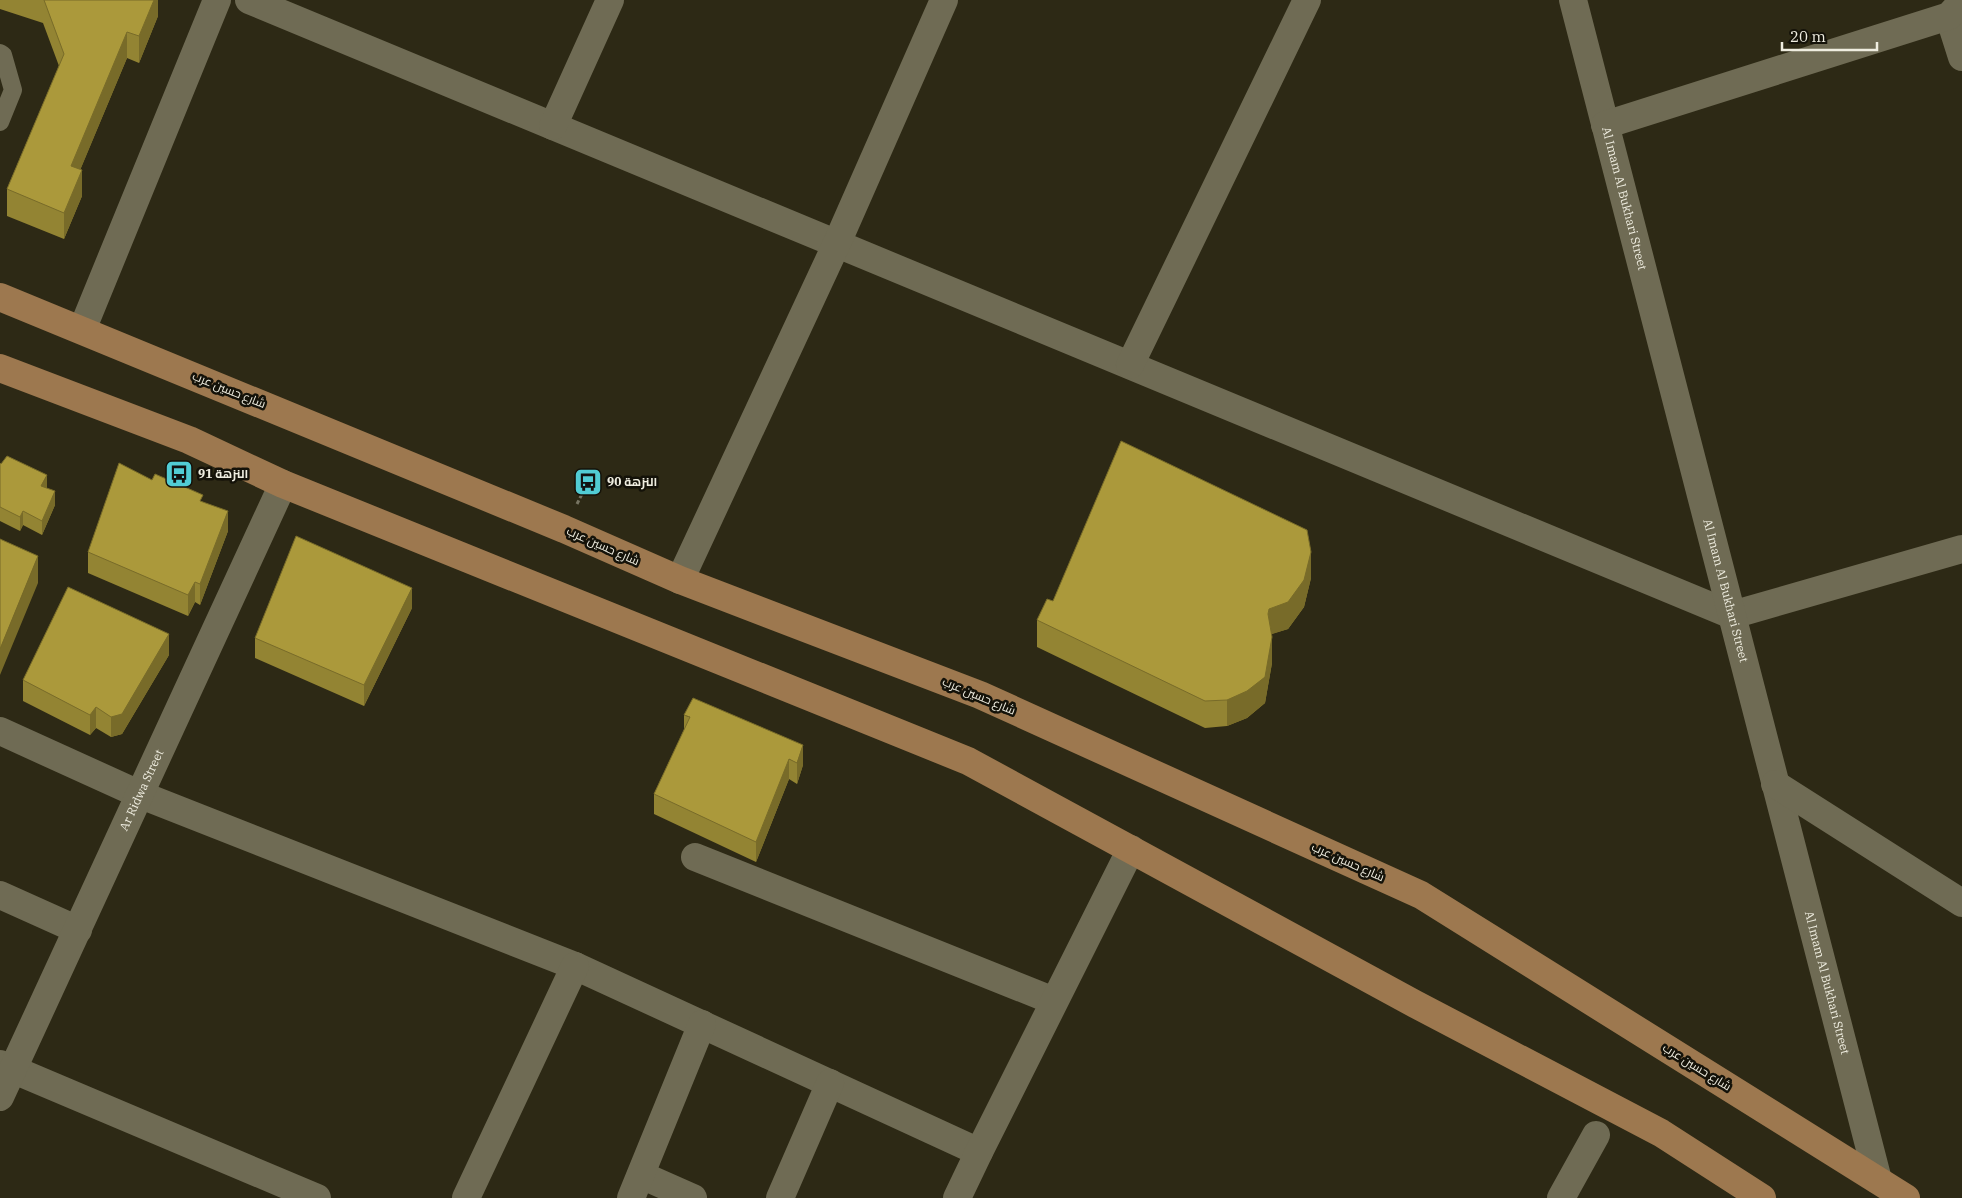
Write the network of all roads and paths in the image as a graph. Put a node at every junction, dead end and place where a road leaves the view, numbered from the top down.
1 (217, 0) edge
2 (250, 0) edge
3 (610, 0) edge
4 (944, 0) edge
5 (1307, 0) edge
6 (1573, 0) edge
7 (1956, 9) edge
8 (0, 53) edge
9 (1962, 56) edge
10 (0, 122) edge
11 (1605, 125) junction
12 (553, 126) junction
13 (837, 243) junction
14 (0, 297) edge
15 (82, 330) junction
16 (1130, 365) junction
17 (0, 368) edge
18 (283, 484) junction
19 (1962, 549) edge
20 (680, 580) junction
21 (1732, 615) junction
22 (0, 732) edge
23 (1775, 784) junction
24 (141, 794) junction
25 (1131, 849) junction
26 (695, 857) dead end
27 (0, 895) edge
28 (1962, 903) edge
29 (78, 930) junction
30 (575, 966) junction
31 (1054, 1001) junction
32 (702, 1024) junction
33 (6, 1067) edge
34 (830, 1083) junction
35 (0, 1097) edge
36 (1596, 1135) dead end
37 (979, 1152) junction
38 (1878, 1180) junction
39 (636, 1186) edge
40 (317, 1198) edge
41 (466, 1198) edge
42 (693, 1198) edge
43 (780, 1198) edge
44 (958, 1198) edge
45 (1561, 1198) edge
46 (1762, 1198) edge
47 (1906, 1198) edge

1 - 15 street
2 - 12 street
3 - 12 street
4 - 13 street
5 - 16 street
6 - 11 street, Al Imam Al Bukhari Street
7 - 9 street
7 - 11 street
8 - 10 lane
11 - 21 street, Al Imam Al Bukhari Street
12 - 13 street
13 - 16 street
13 - 20 street
14 - 15 main road, شارع حسين عرب
15 - 20 main road, شارع حسين عرب
16 - 21 street
17 - 18 main road
18 - 24 street, Ar Ridwa Street
18 - 25 main road
19 - 21 street
20 - 38 main road, شارع حسين عرب
21 - 23 street, Al Imam Al Bukhari Street
22 - 24 street
23 - 28 street
23 - 38 street, Al Imam Al Bukhari Street
24 - 29 street, Ar Ridwa Street
24 - 30 street
25 - 31 street
25 - 46 main road
26 - 31 street
27 - 29 street
29 - 33 street, Ar Ridwa Street
30 - 32 street
30 - 41 street
31 - 37 street
32 - 34 street
32 - 39 street
33 - 35 street, Ar Ridwa Street
33 - 40 street
34 - 37 street
34 - 43 street
36 - 45 street
37 - 44 street
38 - 47 main road, شارع حسين عرب
39 - 42 street

